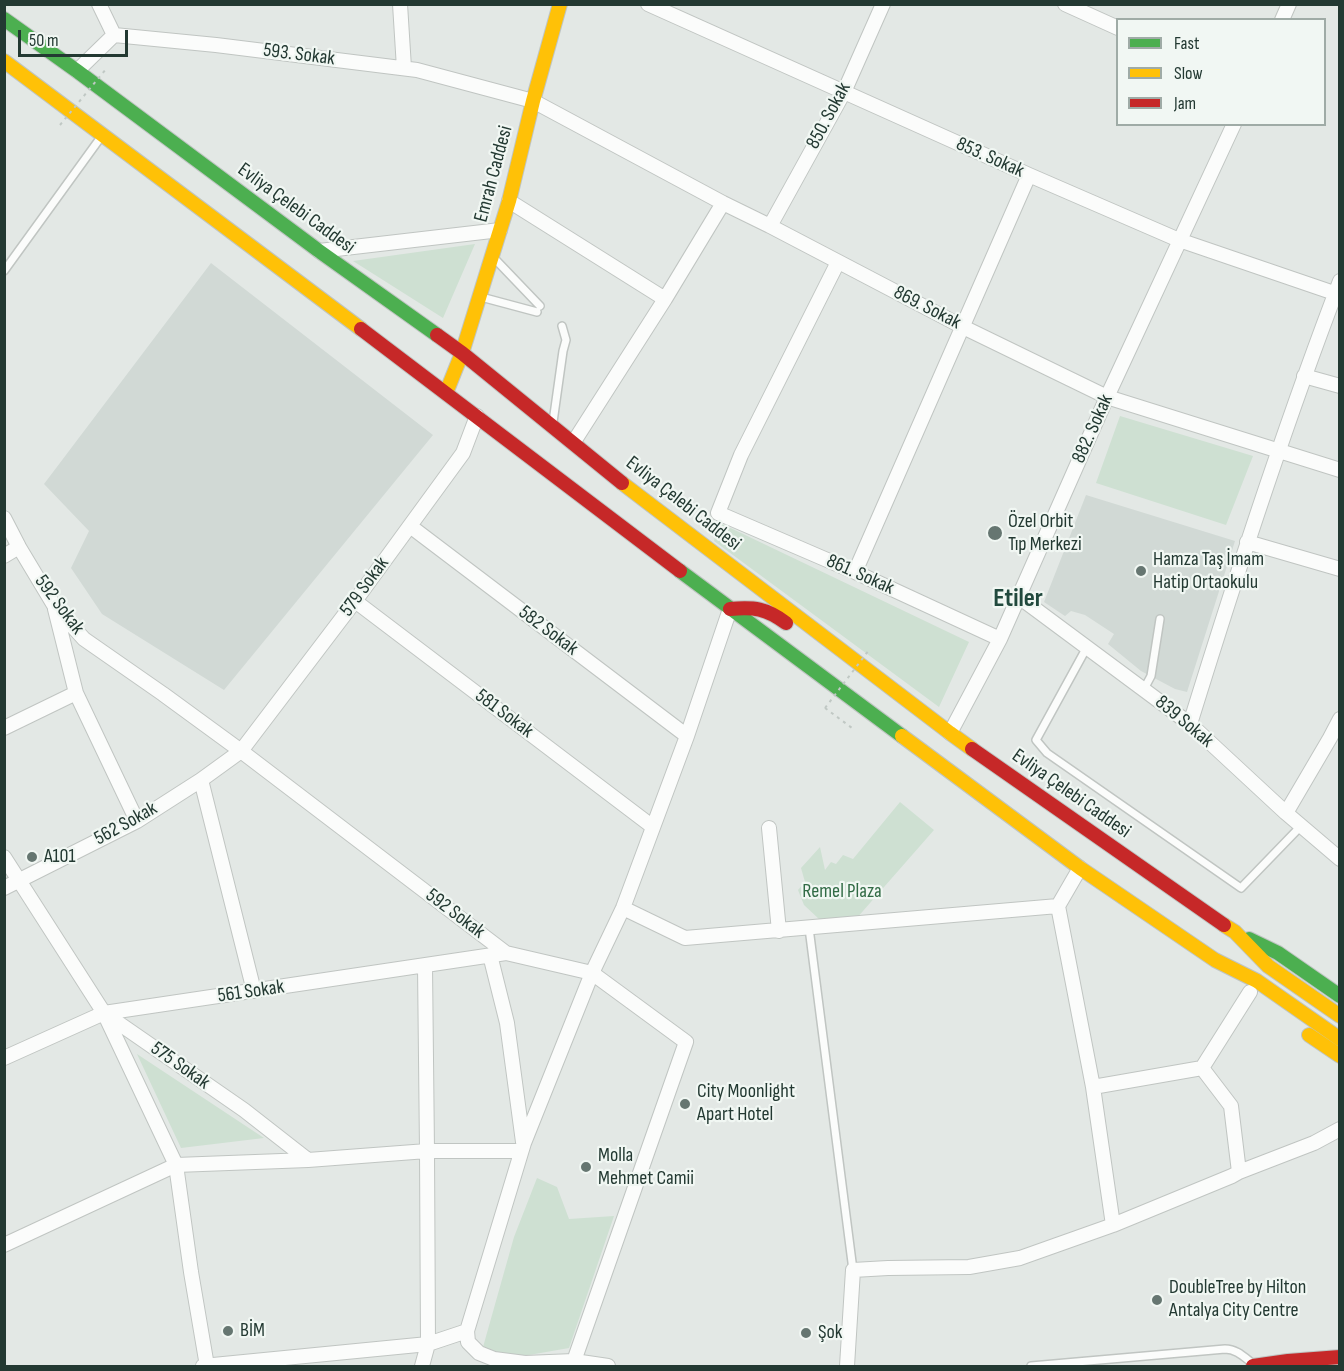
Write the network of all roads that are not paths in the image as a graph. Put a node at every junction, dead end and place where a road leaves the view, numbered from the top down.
1 (99, 4) edge
2 (400, 4) edge
3 (560, 4) edge
4 (648, 4) edge
5 (883, 4) edge
6 (1065, 4) edge
7 (1289, 4) edge
8 (1283, 18) edge
9 (4, 19) edge
10 (1116, 27) edge
11 (114, 35) junction
12 (4, 61) edge
13 (404, 68) junction
14 (77, 71) junction
15 (844, 92) junction
16 (533, 100) junction
17 (1233, 126) edge
18 (103, 134) junction
19 (1029, 175) junction
20 (509, 201) junction
21 (723, 203) junction
22 (770, 226) junction
23 (500, 230) junction
24 (1179, 240) junction
25 (319, 251) junction
26 (492, 255) junction
27 (838, 262) junction
28 (4, 272) edge
29 (1338, 290) edge
30 (479, 296) junction
31 (664, 299) junction
32 (562, 326) dead end
33 (963, 327) junction
34 (462, 353) junction
35 (1304, 376) junction
36 (1340, 386) edge
37 (446, 393) junction
38 (1107, 397) junction
39 (477, 416) junction
40 (553, 427) junction
41 (573, 443) junction
42 (1278, 451) junction
43 (1340, 470) edge
44 (4, 518) edge
45 (410, 526) junction
46 (1247, 542) junction
47 (19, 547) junction
48 (4, 556) edge
49 (1340, 569) edge
50 (855, 572) junction
51 (1019, 597) junction
52 (355, 601) junction
53 (55, 607) junction
54 (730, 609) junction
55 (1160, 619) dead end
56 (1000, 639) junction
57 (1087, 647) junction
58 (1144, 689) junction
59 (76, 693) junction
60 (1340, 719) edge
61 (1190, 724) junction
62 (4, 728) edge
63 (950, 733) junction
64 (687, 736) junction
65 (241, 751) junction
66 (201, 780) junction
67 (1286, 813) junction
68 (137, 821) junction
69 (1301, 826) junction
70 (653, 827) junction
71 (769, 828) dead end
72 (4, 857) edge
73 (1340, 859) edge
74 (1080, 868) junction
75 (20, 879) junction
76 (4, 888) edge
77 (1058, 906) junction
78 (623, 908) junction
79 (809, 928) junction
80 (779, 931) junction
81 (1235, 932) junction
82 (506, 953) junction
83 (490, 955) junction
84 (1215, 960) junction
85 (424, 966) junction
86 (592, 973) junction
87 (254, 991) junction
88 (1250, 992) junction
89 (1340, 996) edge
90 (1268, 1005) dead end
91 (104, 1013) junction
92 (1340, 1016) edge
93 (1295, 1024) dead end
94 (1340, 1038) edge
95 (1340, 1056) edge
96 (4, 1058) edge
97 (1202, 1068) junction
98 (1093, 1087) junction
99 (1340, 1129) edge
100 (522, 1147) junction
101 (427, 1151) junction
102 (308, 1160) junction
103 (176, 1165) junction
104 (1239, 1172) junction
105 (1113, 1225) junction
106 (4, 1245) edge
107 (853, 1270) junction
108 (467, 1331) junction
109 (428, 1344) junction
110 (1340, 1357) edge
111 (574, 1361) junction
112 (212, 1366) edge
113 (422, 1366) edge
114 (608, 1366) edge
115 (848, 1366) edge
116 (1031, 1366) edge
117 (1255, 1366) edge

1 - 11 street
2 - 13 street
3 - 16 main road, Emrah Caddesi
4 - 15 street, 853. Sokak
5 - 15 street, 850. Sokak
6 - 10 street
7 - 8 street
9 - 14 main road, Evliya Çelebi Caddesi
11 - 13 street, 593. Sokak
11 - 14 street
12 - 18 main road
13 - 16 street, 593. Sokak
14 - 25 main road, Evliya Çelebi Caddesi
15 - 19 street, 853. Sokak
15 - 22 street, 850. Sokak
16 - 20 main road, Emrah Caddesi
16 - 21 street, 869. Sokak
17 - 24 street, 882. Sokak
18 - 28 lane
18 - 37 main road
19 - 24 street, 853. Sokak
19 - 33 street
20 - 23 main road, Emrah Caddesi
20 - 31 street
21 - 22 street, 869. Sokak
21 - 31 street
22 - 27 street, 869. Sokak
23 - 25 street
23 - 26 main road, Emrah Caddesi
24 - 29 street, 853. Sokak
24 - 38 street, 882. Sokak
25 - 34 main road, Evliya Çelebi Caddesi
26 - 30 main road, Emrah Caddesi
26 - 30 lane
27 - 33 street, 869. Sokak
27 - 50 street, 861. Sokak
29 - 35 street
30 - 34 main road, Emrah Caddesi
31 - 41 street
32 - 40 lane
33 - 38 street, 869. Sokak
33 - 50 street
34 - 37 main road, Emrah Caddesi
34 - 40 main road, Evliya Çelebi Caddesi
35 - 36 street
35 - 42 street
37 - 39 main road
38 - 42 street, 869. Sokak
38 - 51 street, 882. Sokak
39 - 45 street, 579 Sokak
39 - 54 main road
40 - 41 main road, Evliya Çelebi Caddesi
41 - 63 main road, Evliya Çelebi Caddesi
42 - 43 street, 869. Sokak
42 - 46 street
44 - 47 street, 592 Sokak
45 - 52 street, 579 Sokak
45 - 64 street, 582 Sokak
46 - 49 street
46 - 61 street
47 - 48 street
47 - 53 street, 592 Sokak
50 - 56 street, 861. Sokak
51 - 56 street, 882. Sokak
51 - 57 street, 839 Sokak
52 - 65 street, 579 Sokak
52 - 70 street, 581 Sokak
53 - 59 street
53 - 65 street, 592 Sokak
54 - 63 main road
54 - 64 street
54 - 74 main road
55 - 58 lane
56 - 63 street, 882. Sokak
57 - 58 street, 839 Sokak
57 - 69 lane
58 - 61 street, 839 Sokak
59 - 62 street
59 - 68 street
60 - 67 street
61 - 67 street, 839 Sokak
63 - 81 main road, Evliya Çelebi Caddesi
64 - 70 street
65 - 66 street, 562 Sokak
65 - 82 street, 592 Sokak
66 - 68 street, 562 Sokak
66 - 87 street
67 - 69 street, 839 Sokak
68 - 75 street, 562 Sokak
69 - 73 street, 839 Sokak
70 - 78 street
71 - 80 street
72 - 75 street, 575 Sokak
74 - 77 street
74 - 84 main road
75 - 76 street, 562 Sokak
75 - 91 street, 575 Sokak
77 - 79 street
77 - 98 street
78 - 80 street
78 - 86 street
79 - 80 street
79 - 107 lane
81 - 89 main road
81 - 92 main road, Evliya Çelebi Caddesi
82 - 83 street, 561 Sokak
82 - 86 street, 592 Sokak
83 - 85 street, 561 Sokak
83 - 100 street
84 - 88 main road
84 - 94 main road
85 - 87 street, 561 Sokak
85 - 101 street
86 - 100 street
86 - 111 street, 592 Sokak
87 - 91 street, 561 Sokak
88 - 90 main road
88 - 97 street
91 - 96 street, 561 Sokak
91 - 102 street, 575 Sokak
91 - 103 street
93 - 95 main road
97 - 98 street
97 - 104 street
98 - 105 street
99 - 104 street
100 - 101 street
100 - 108 street
101 - 102 street
101 - 109 street
102 - 103 street
103 - 106 street
103 - 112 street
104 - 105 street
105 - 107 street
107 - 115 street
108 - 109 street
108 - 111 street
109 - 112 street
109 - 113 street
110 - 117 main road
111 - 114 street
116 - 117 lane

